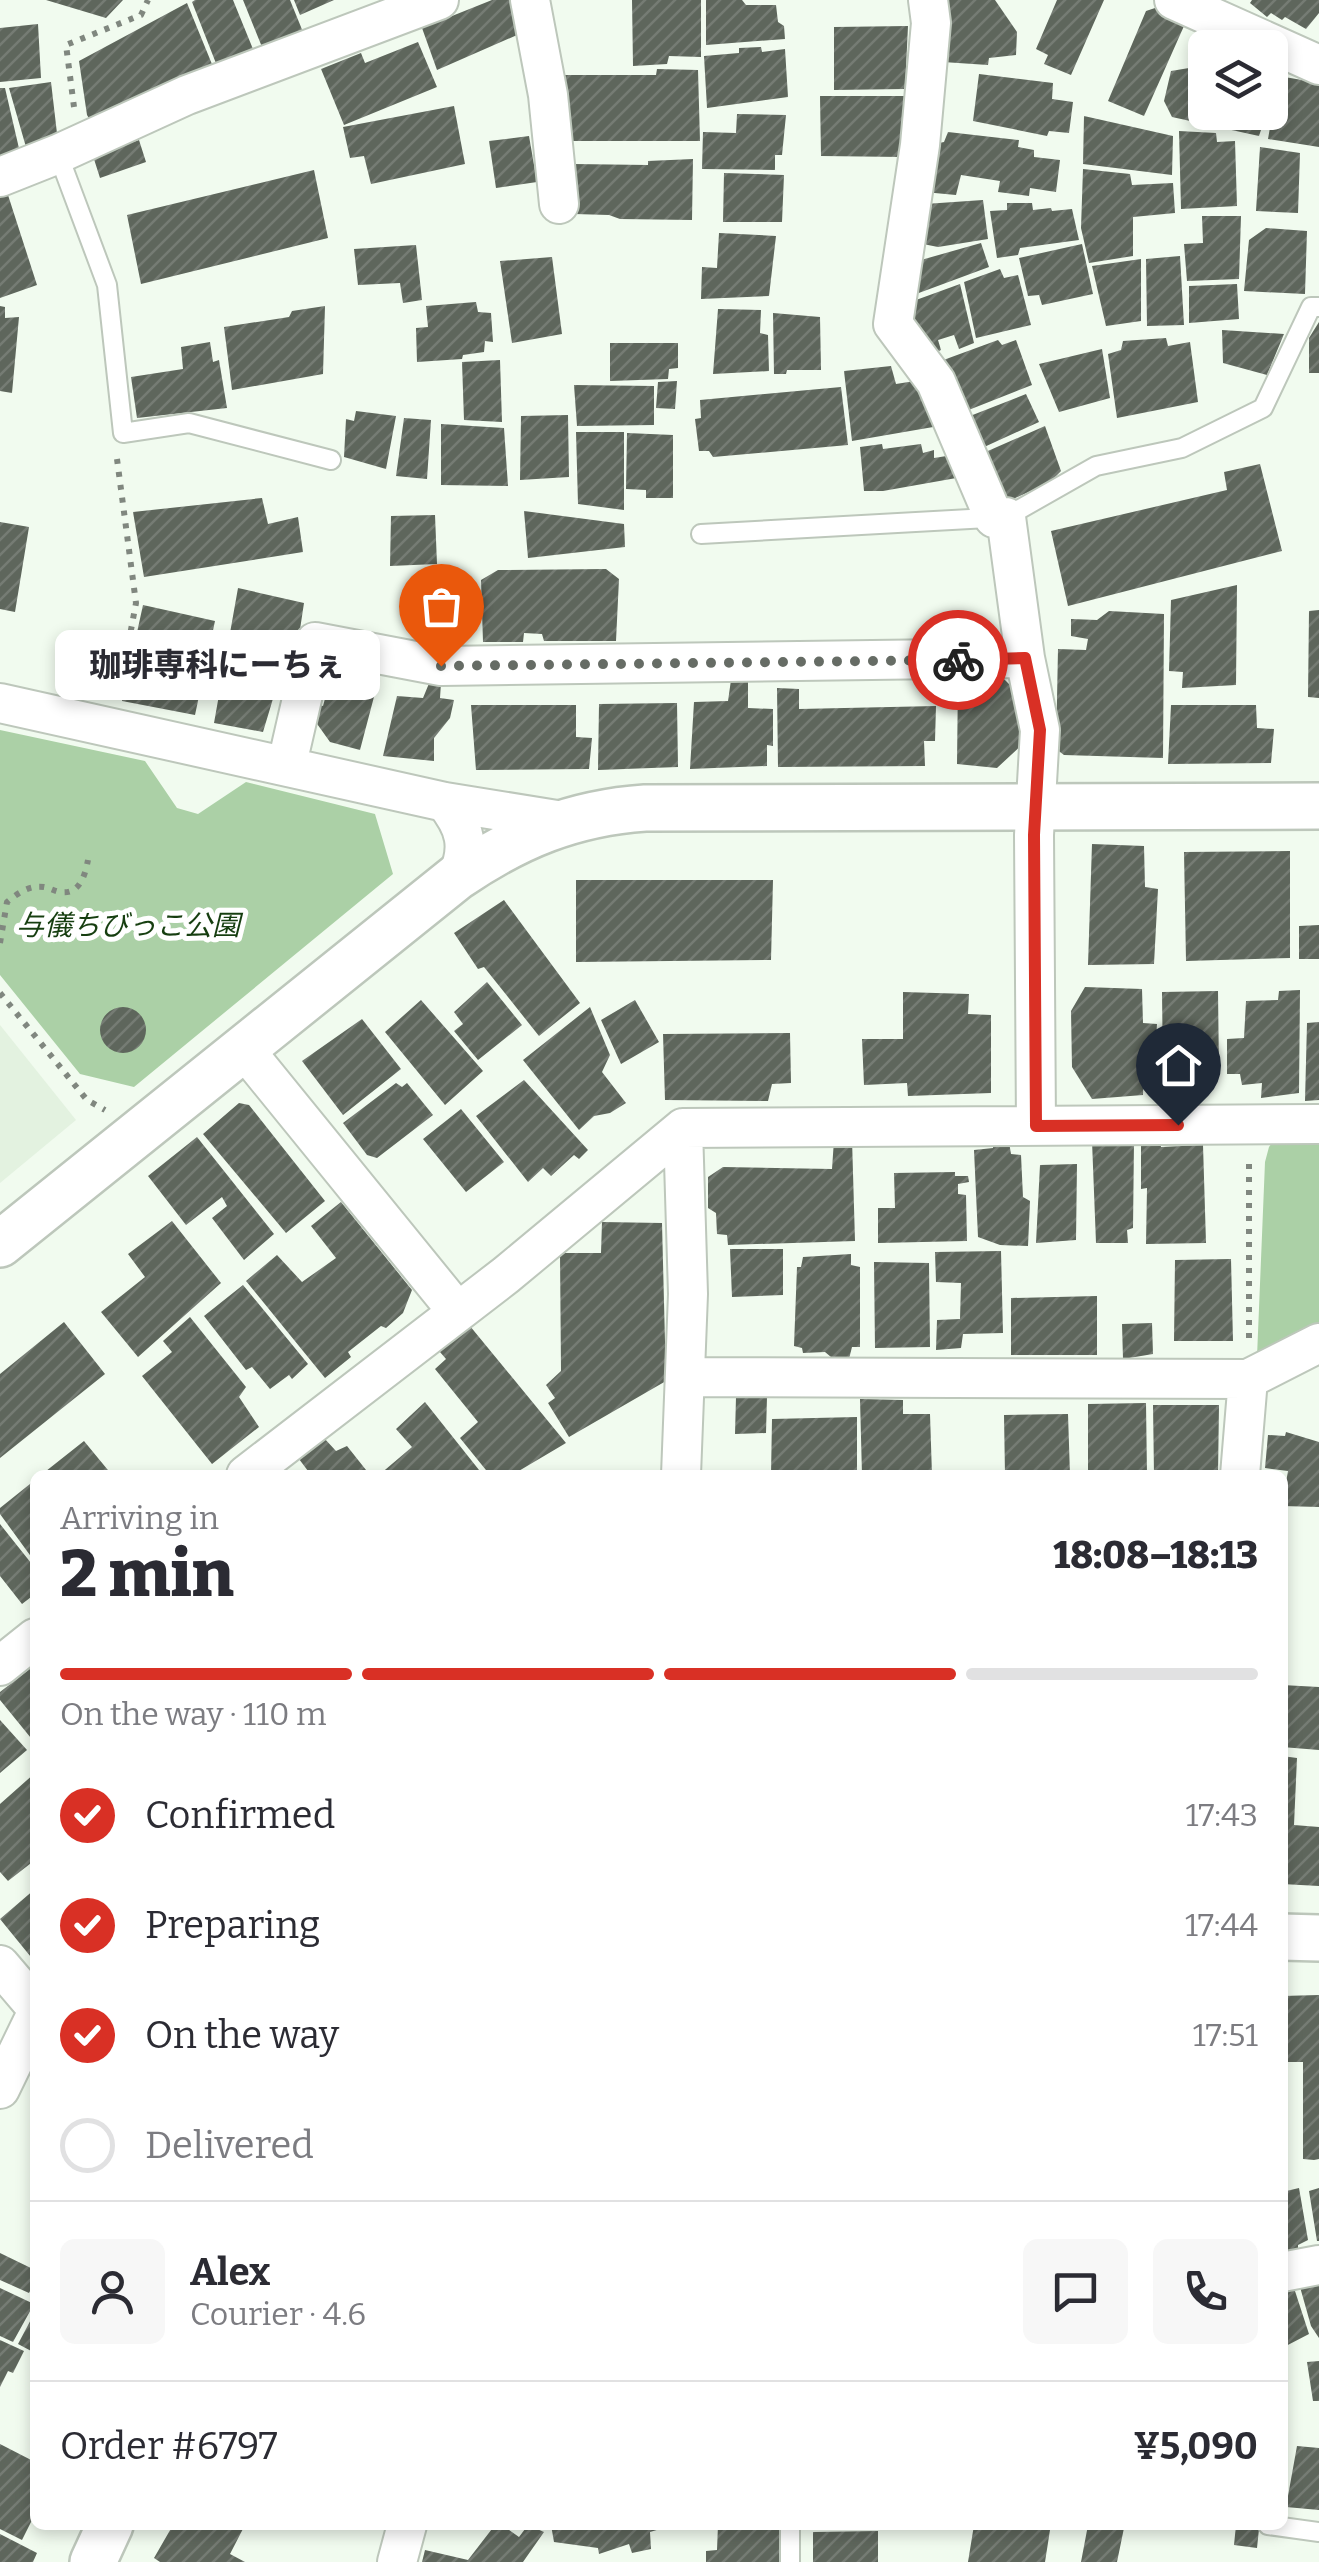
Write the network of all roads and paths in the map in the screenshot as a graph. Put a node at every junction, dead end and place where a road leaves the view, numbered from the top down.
1 (148, 0) edge
2 (438, 0) edge
3 (530, 0) edge
4 (928, 0) edge
5 (1174, 0) edge
6 (1319, 65) edge
7 (69, 149) junction
8 (0, 176) edge
9 (559, 204) dead end
10 (1319, 307) edge
11 (122, 434) junction
12 (331, 460) dead end
13 (1000, 518) junction
14 (701, 534) dead end
15 (1025, 658) junction
16 (0, 703) edge
17 (116, 705) dead end
18 (287, 764) junction
19 (445, 802) junction
20 (1036, 806) junction
21 (1319, 806) edge
22 (563, 821) junction
23 (88, 860) dead end
24 (457, 877) junction
25 (0, 943) edge
26 (0, 993) edge
27 (244, 1049) junction
28 (1250, 1124) junction
29 (1319, 1124) edge
30 (1036, 1126) junction
31 (683, 1128) junction
32 (130, 1138) junction
33 (0, 1244) edge
34 (457, 1311) junction
35 (1319, 1343) edge
36 (685, 1377) junction
37 (1248, 1379) junction
38 (252, 1470) edge
39 (682, 1470) edge
40 (1240, 1470) edge
41 (30, 1642) edge
42 (0, 1666) edge
43 (1288, 1938) edge
44 (1319, 1938) edge
45 (0, 1965) edge
46 (30, 2000) edge
47 (30, 2027) edge
48 (0, 2088) edge
49 (1319, 2264) edge
50 (1288, 2271) edge
51 (1288, 2528) edge
52 (108, 2530) edge
53 (407, 2530) edge
54 (790, 2530) edge
55 (1319, 2532) edge
56 (92, 2562) edge
57 (397, 2562) edge
58 (790, 2562) edge

1 - 7 path
2 - 7 street
3 - 9 street
4 - 13 street
5 - 6 street
7 - 8 street
7 - 11 lane
10 - 13 lane
11 - 12 lane
11 - 17 path
13 - 14 lane
13 - 15 street
15 - 18 street
15 - 20 street
16 - 18 street
18 - 19 street
19 - 22 street
19 - 24 street
20 - 21 street
20 - 22 street
20 - 30 street
22 - 24 street
23 - 25 path
24 - 27 street
26 - 32 path
27 - 32 street
27 - 34 street
28 - 29 street
28 - 30 street
28 - 37 path
30 - 31 street
31 - 34 street
31 - 36 street
32 - 33 street
34 - 38 street
35 - 37 street
36 - 37 street
36 - 39 street
37 - 40 street
41 - 42 street
43 - 44 street
45 - 46 street
47 - 48 street
49 - 50 street
51 - 55 lane
52 - 56 street
53 - 57 street
54 - 58 lane

